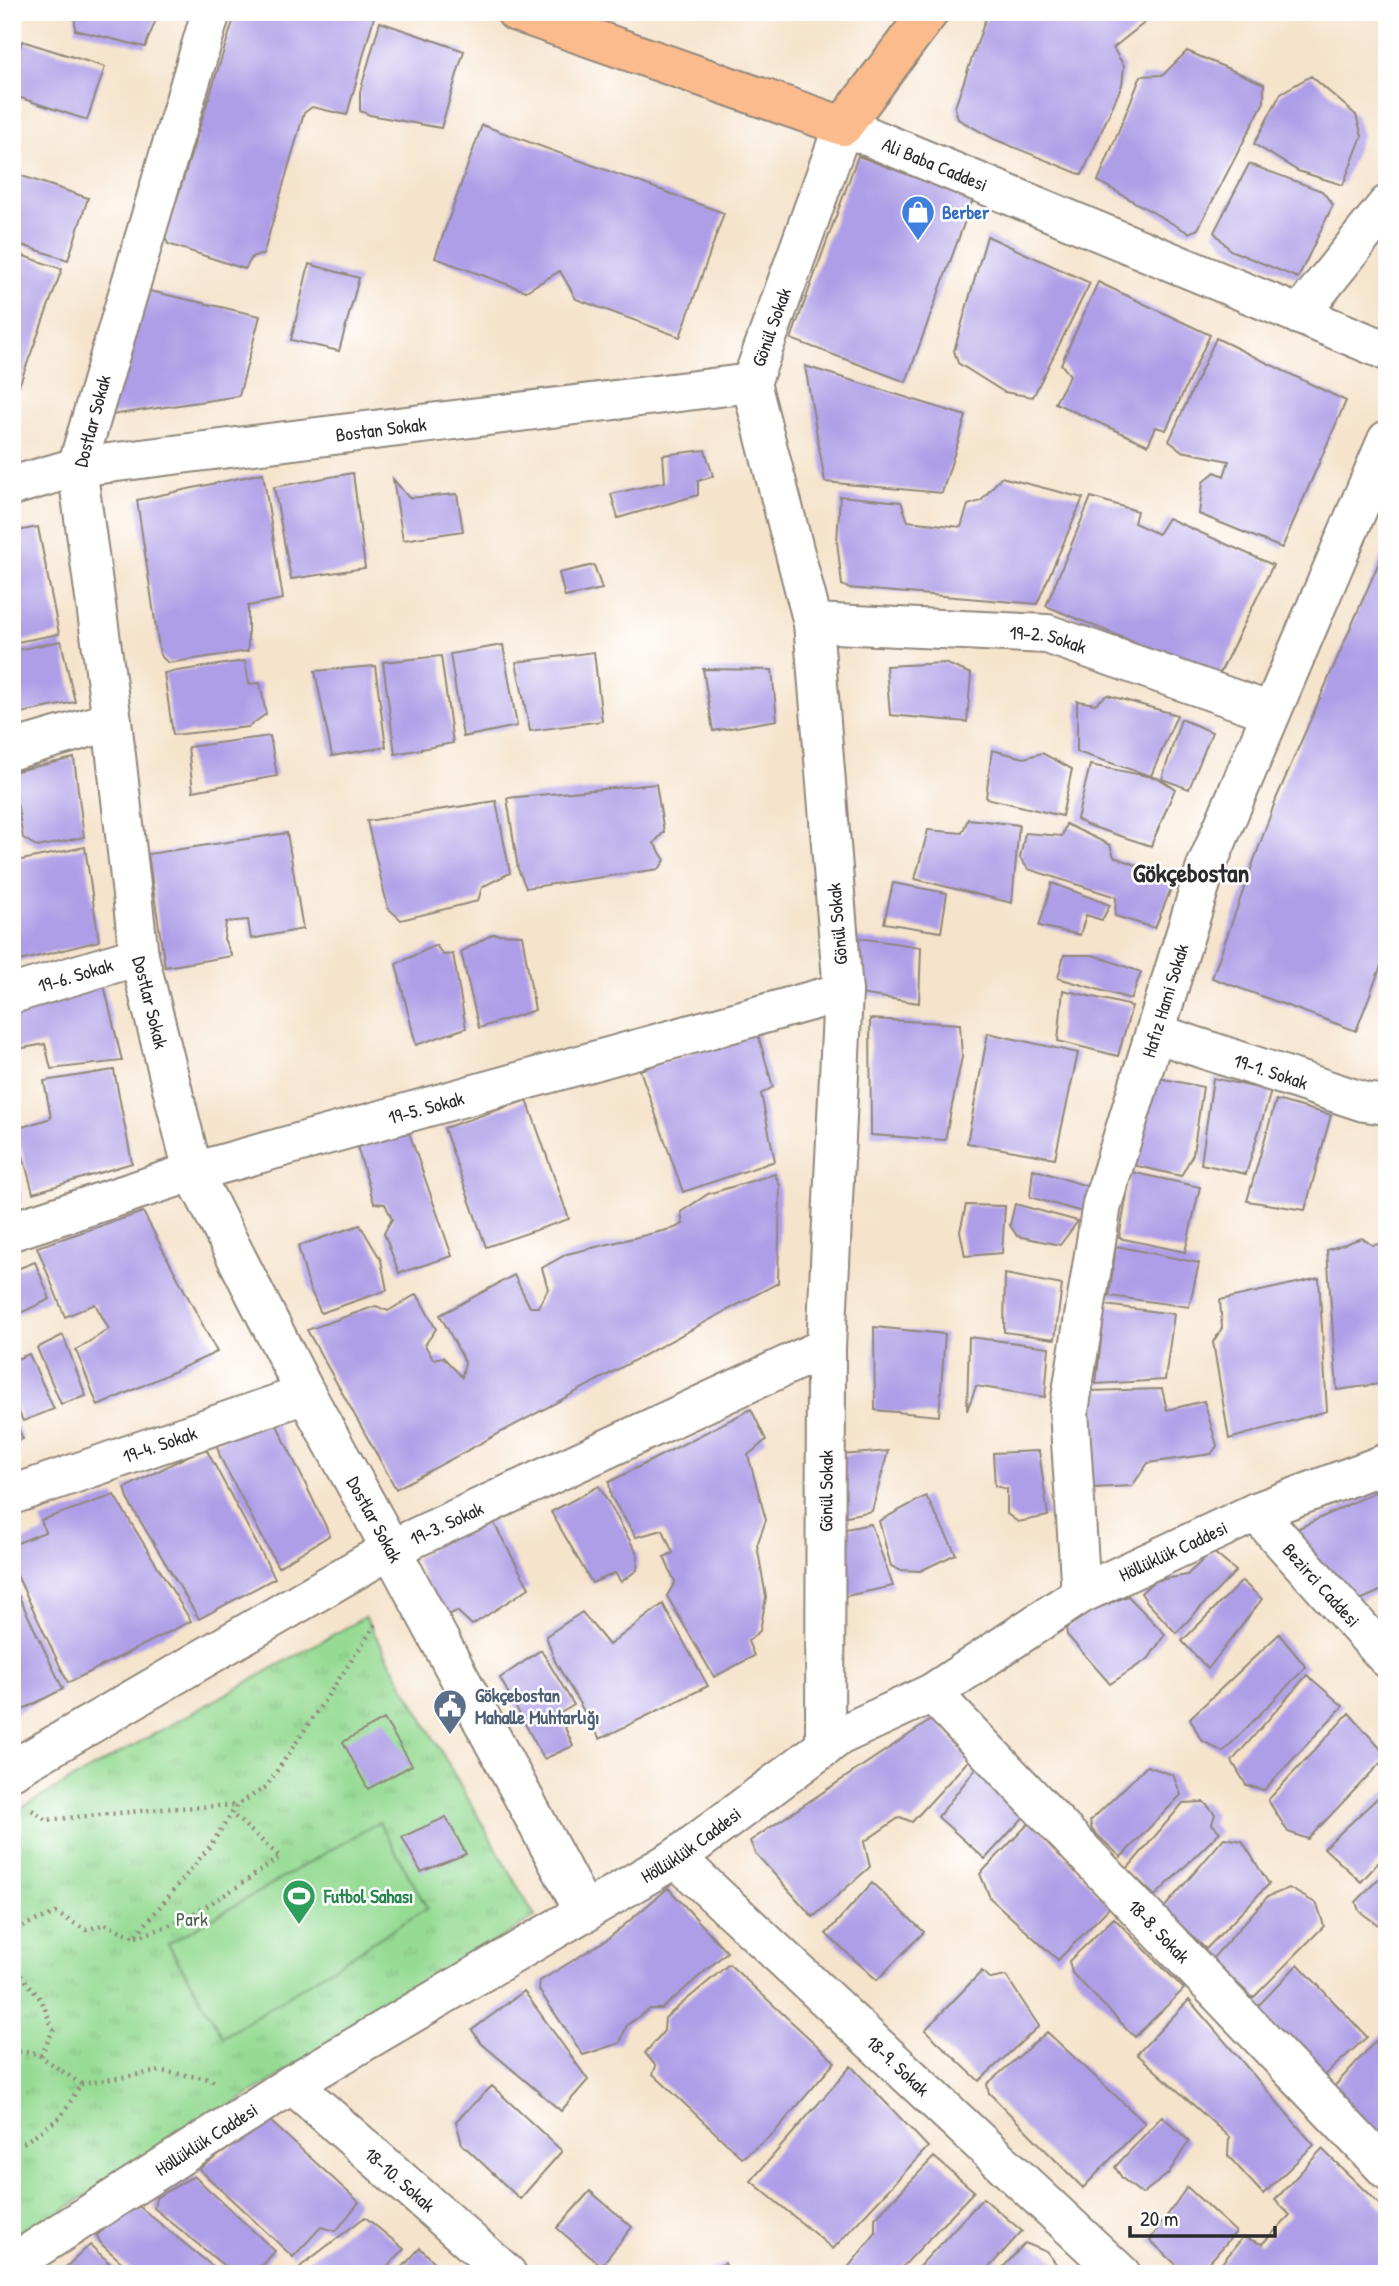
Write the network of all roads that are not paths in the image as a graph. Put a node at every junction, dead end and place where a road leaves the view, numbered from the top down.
1 (211, 12) edge
2 (516, 12) edge
3 (929, 12) edge
4 (842, 126) junction
5 (1387, 205) edge
6 (1299, 315) junction
7 (1387, 351) edge
8 (751, 383) junction
9 (1387, 440) edge
10 (77, 467) junction
11 (12, 486) edge
12 (813, 623) junction
13 (1271, 712) junction
14 (112, 721) junction
15 (12, 750) edge
16 (139, 956) junction
17 (843, 992) junction
18 (12, 994) edge
19 (1155, 1033) junction
20 (1387, 1105) edge
21 (193, 1172) junction
22 (12, 1231) edge
23 (826, 1347) junction
24 (306, 1394) junction
25 (1387, 1463) edge
26 (12, 1495) edge
27 (1256, 1512) junction
28 (399, 1564) junction
29 (1081, 1594) junction
30 (1387, 1658) edge
31 (932, 1693) junction
32 (825, 1747) junction
33 (18, 1787) edge
34 (676, 1858) junction
35 (584, 1913) junction
36 (292, 2084) junction
37 (1387, 2170) edge
38 (12, 2264) edge
39 (507, 2274) edge
40 (1121, 2274) edge

1 - 10 street, Dostlar Sokak
2 - 4 main road, Ali Baba Caddesi
3 - 4 main road
4 - 6 street, Ali Baba Caddesi
4 - 8 street, Gönül Sokak
5 - 6 street
6 - 7 street, Ali Baba Caddesi
8 - 10 street, Bostan Sokak
8 - 12 street, Gönül Sokak
9 - 13 street, Hafız Hami Sokak
10 - 11 street, Bostan Sokak
10 - 14 street, Dostlar Sokak
12 - 13 street, 19-2. Sokak
12 - 17 street, Gönül Sokak
13 - 19 street, Hafız Hami Sokak
14 - 15 street
14 - 16 street, Dostlar Sokak
16 - 18 street, 19-6. Sokak
16 - 21 street, Dostlar Sokak
17 - 21 street, 19-5. Sokak
17 - 23 street, Gönül Sokak
19 - 20 street, 19-1. Sokak
19 - 29 street, Hafız Hami Sokak
21 - 22 street, 19-5. Sokak
21 - 24 street, Dostlar Sokak
23 - 28 street, 19-3. Sokak
23 - 32 street, Gönül Sokak
24 - 26 street, 19-4. Sokak
24 - 28 street, Dostlar Sokak
25 - 27 street, Höllüklük Caddesi
27 - 29 street, Höllüklük Caddesi
27 - 30 street, Bezirci Caddesi
28 - 33 street, 19-3. Sokak
28 - 35 street, Dostlar Sokak
29 - 31 street, Höllüklük Caddesi
31 - 32 street, Höllüklük Caddesi
31 - 37 street, 18-8. Sokak
32 - 34 street, Höllüklük Caddesi
34 - 35 street, Höllüklük Caddesi
34 - 40 street, 18-9. Sokak
35 - 36 street, Höllüklük Caddesi
36 - 38 street, Höllüklük Caddesi
36 - 39 street, 18-10. Sokak

